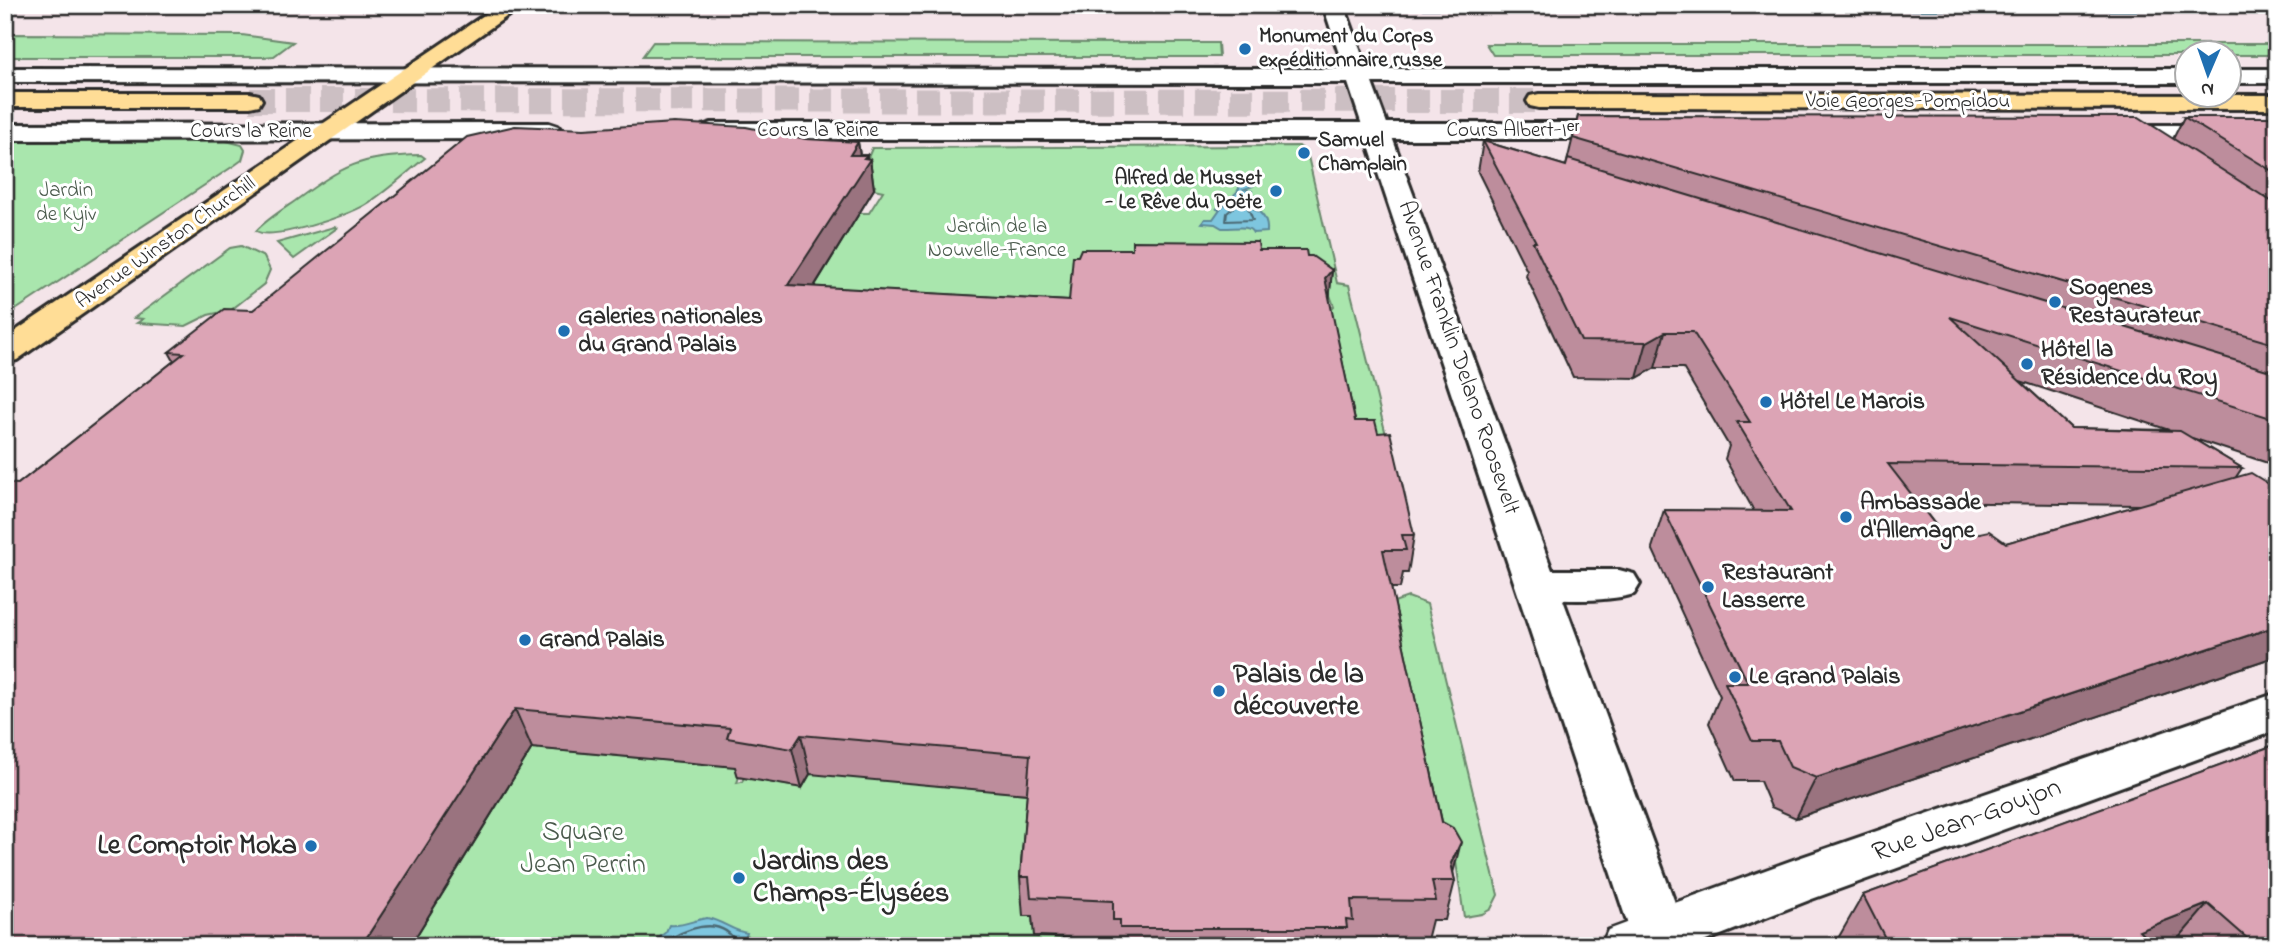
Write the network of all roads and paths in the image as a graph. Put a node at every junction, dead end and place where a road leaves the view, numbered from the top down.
1 (513, 5) edge
2 (1335, 13) edge
3 (5, 75) edge
4 (410, 75) junction
5 (2174, 76) edge
6 (2244, 76) edge
7 (2277, 76) edge
8 (1359, 78) junction
9 (5, 100) edge
10 (250, 100) tunnel mouth
11 (1539, 102) tunnel mouth
12 (2277, 102) edge
13 (568, 131) edge
14 (693, 131) edge
15 (1379, 131) junction
16 (1469, 131) junction
17 (5, 132) edge
18 (326, 132) junction
19 (1653, 132) edge
20 (2083, 133) edge
21 (2124, 133) junction
22 (2277, 133) edge
23 (1500, 158) edge
24 (2165, 160) edge
25 (5, 353) edge
26 (1537, 584) junction
27 (1619, 584) dead end
28 (2277, 711) edge
29 (1649, 942) edge

1 - 4 main road, Avenue Winston Churchill
2 - 8 street, Avenue Franklin Delano Roosevelt
3 - 4 street
4 - 8 street
4 - 18 main road, Avenue Winston Churchill
5 - 8 street
6 - 7 street
8 - 15 street, Avenue Franklin Delano Roosevelt
9 - 10 main road
11 - 12 main road, Voie Georges-Pompidou
13 - 18 street, Cours la Reine
14 - 15 street, Cours la Reine
15 - 16 street, Cours Albert-Iᵉʳ
15 - 26 street, Avenue Franklin Delano Roosevelt
16 - 19 street, Cours Albert-Iᵉʳ
16 - 23 street
17 - 18 street, Cours la Reine
18 - 25 main road, Avenue Winston Churchill
20 - 21 street
21 - 22 street
21 - 24 street
26 - 27 street
26 - 29 street, Avenue Franklin Delano Roosevelt
28 - 29 street, Rue Jean-Goujon

